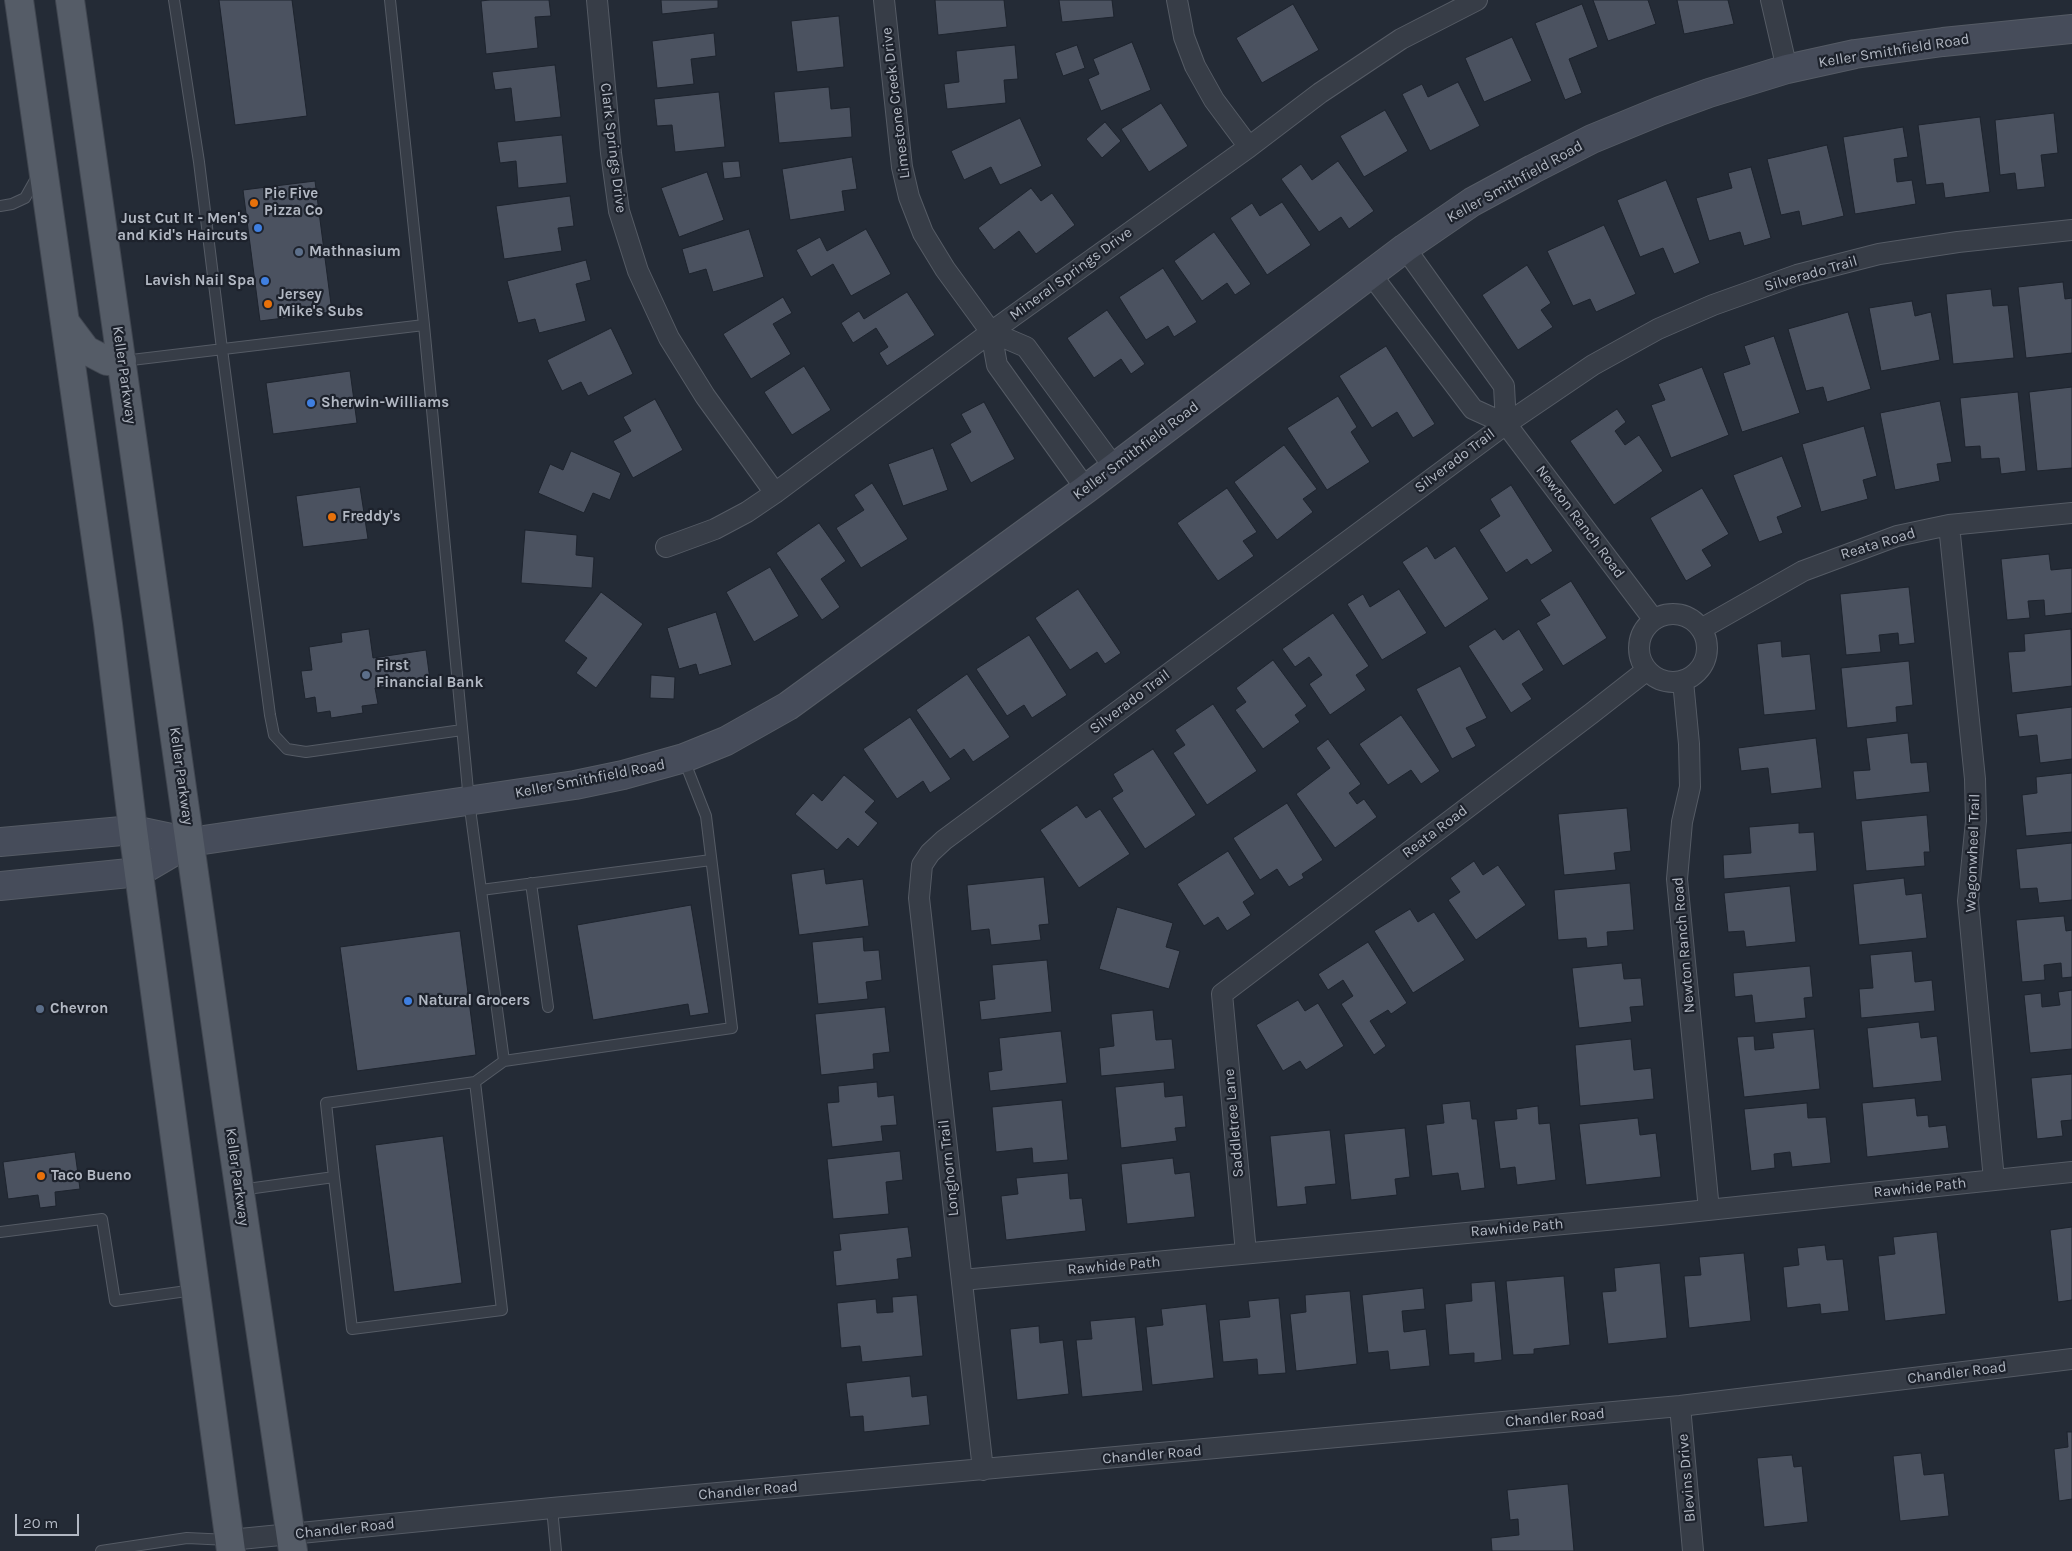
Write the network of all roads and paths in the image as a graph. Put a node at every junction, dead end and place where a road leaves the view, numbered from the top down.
1 (19, 0) edge
2 (70, 0) edge
3 (174, 0) edge
4 (390, 0) edge
5 (597, 0) edge
6 (884, 0) edge
7 (1177, 0) edge
8 (1477, 0) edge
9 (1771, 0) edge
10 (2072, 29) edge
11 (1787, 69) junction
12 (1249, 147) junction
13 (42, 168) junction
14 (0, 206) edge
15 (2072, 230) edge
16 (1405, 248) junction
17 (1370, 273) junction
18 (64, 321) junction
19 (424, 325) junction
20 (991, 332) junction
21 (222, 349) junction
22 (122, 362) junction
23 (1506, 424) junction
24 (1114, 467) junction
25 (1086, 489) junction
26 (775, 493) junction
27 (2072, 513) edge
28 (1949, 526) junction
29 (666, 548) dead end
30 (1654, 620) junction
31 (1701, 629) junction
32 (1646, 670) junction
33 (1683, 681) junction
34 (462, 730) junction
35 (684, 758) junction
36 (469, 802) junction
37 (133, 830) junction
38 (0, 842) edge
39 (190, 842) junction
40 (712, 860) junction
41 (922, 866) joint
42 (139, 872) junction
43 (531, 883) junction
44 (0, 886) edge
45 (481, 890) junction
46 (1222, 994) joint
47 (548, 1007) dead end
48 (504, 1061) junction
49 (475, 1082) junction
50 (2072, 1172) edge
51 (334, 1178) junction
52 (1994, 1180) junction
53 (239, 1190) junction
54 (1709, 1210) junction
55 (0, 1232) edge
56 (1246, 1253) junction
57 (962, 1280) junction
58 (196, 1290) junction
59 (2072, 1359) edge
60 (1680, 1406) junction
61 (983, 1470) junction
62 (552, 1508) junction
63 (292, 1542) edge
64 (231, 1545) edge
65 (101, 1551) edge
66 (556, 1551) edge
67 (1694, 1551) edge

1 - 13 main road
2 - 22 main road, Keller Parkway
3 - 21 lane
4 - 19 lane
5 - 26 street, Clark Springs Drive
6 - 20 street, Limestone Creek Drive
7 - 12 street
8 - 12 street, Mineral Springs Drive
9 - 11 street
10 - 11 main road, Keller Smithfield Road
11 - 16 main road, Keller Smithfield Road
12 - 20 street, Mineral Springs Drive
13 - 14 lane
13 - 18 main road
15 - 23 street, Silverado Trail
16 - 17 main road, Keller Smithfield Road
16 - 23 street
17 - 23 street, Newton Ranch Road
17 - 24 main road, Keller Smithfield Road
18 - 22 main road
18 - 37 main road
19 - 21 lane
19 - 34 lane
20 - 24 street
20 - 25 street, Limestone Creek Drive
20 - 26 street, Mineral Springs Drive
21 - 22 lane
21 - 34 lane
22 - 39 main road, Keller Parkway
23 - 30 street, Newton Ranch Road
23 - 41 street, Silverado Trail
24 - 25 main road, Keller Smithfield Road
25 - 35 main road, Keller Smithfield Road
26 - 29 street, Mineral Springs Drive
27 - 28 street, Reata Road
28 - 31 street, Reata Road
28 - 52 street, Wagonwheel Trail
30 - 31 street
30 - 32 street
31 - 33 street
32 - 33 street
32 - 46 street, Reata Road
33 - 54 street, Newton Ranch Road
34 - 36 lane
35 - 36 main road, Keller Smithfield Road
35 - 40 lane
36 - 39 main road, Keller Smithfield Road
36 - 45 lane
37 - 38 main road
37 - 39 main road
37 - 42 main road
39 - 42 main road
39 - 53 main road, Keller Parkway
40 - 43 lane
40 - 48 lane
41 - 57 street, Longhorn Trail
42 - 44 main road
42 - 58 main road
43 - 45 lane
43 - 47 lane
45 - 48 lane
46 - 56 street, Saddletree Lane
48 - 49 lane
49 - 51 lane
49 - 51 lane
50 - 52 street, Rawhide Path
51 - 53 lane
52 - 54 street, Rawhide Path
53 - 63 main road, Keller Parkway
54 - 56 street, Rawhide Path
55 - 58 lane
56 - 57 street, Rawhide Path
57 - 61 street, Longhorn Trail
58 - 64 main road
59 - 60 street, Chandler Road
60 - 61 street, Chandler Road
60 - 67 street, Blevins Drive
61 - 62 street, Chandler Road
62 - 63 street, Chandler Road
62 - 66 lane
63 - 64 street, Chandler Road
64 - 65 lane

